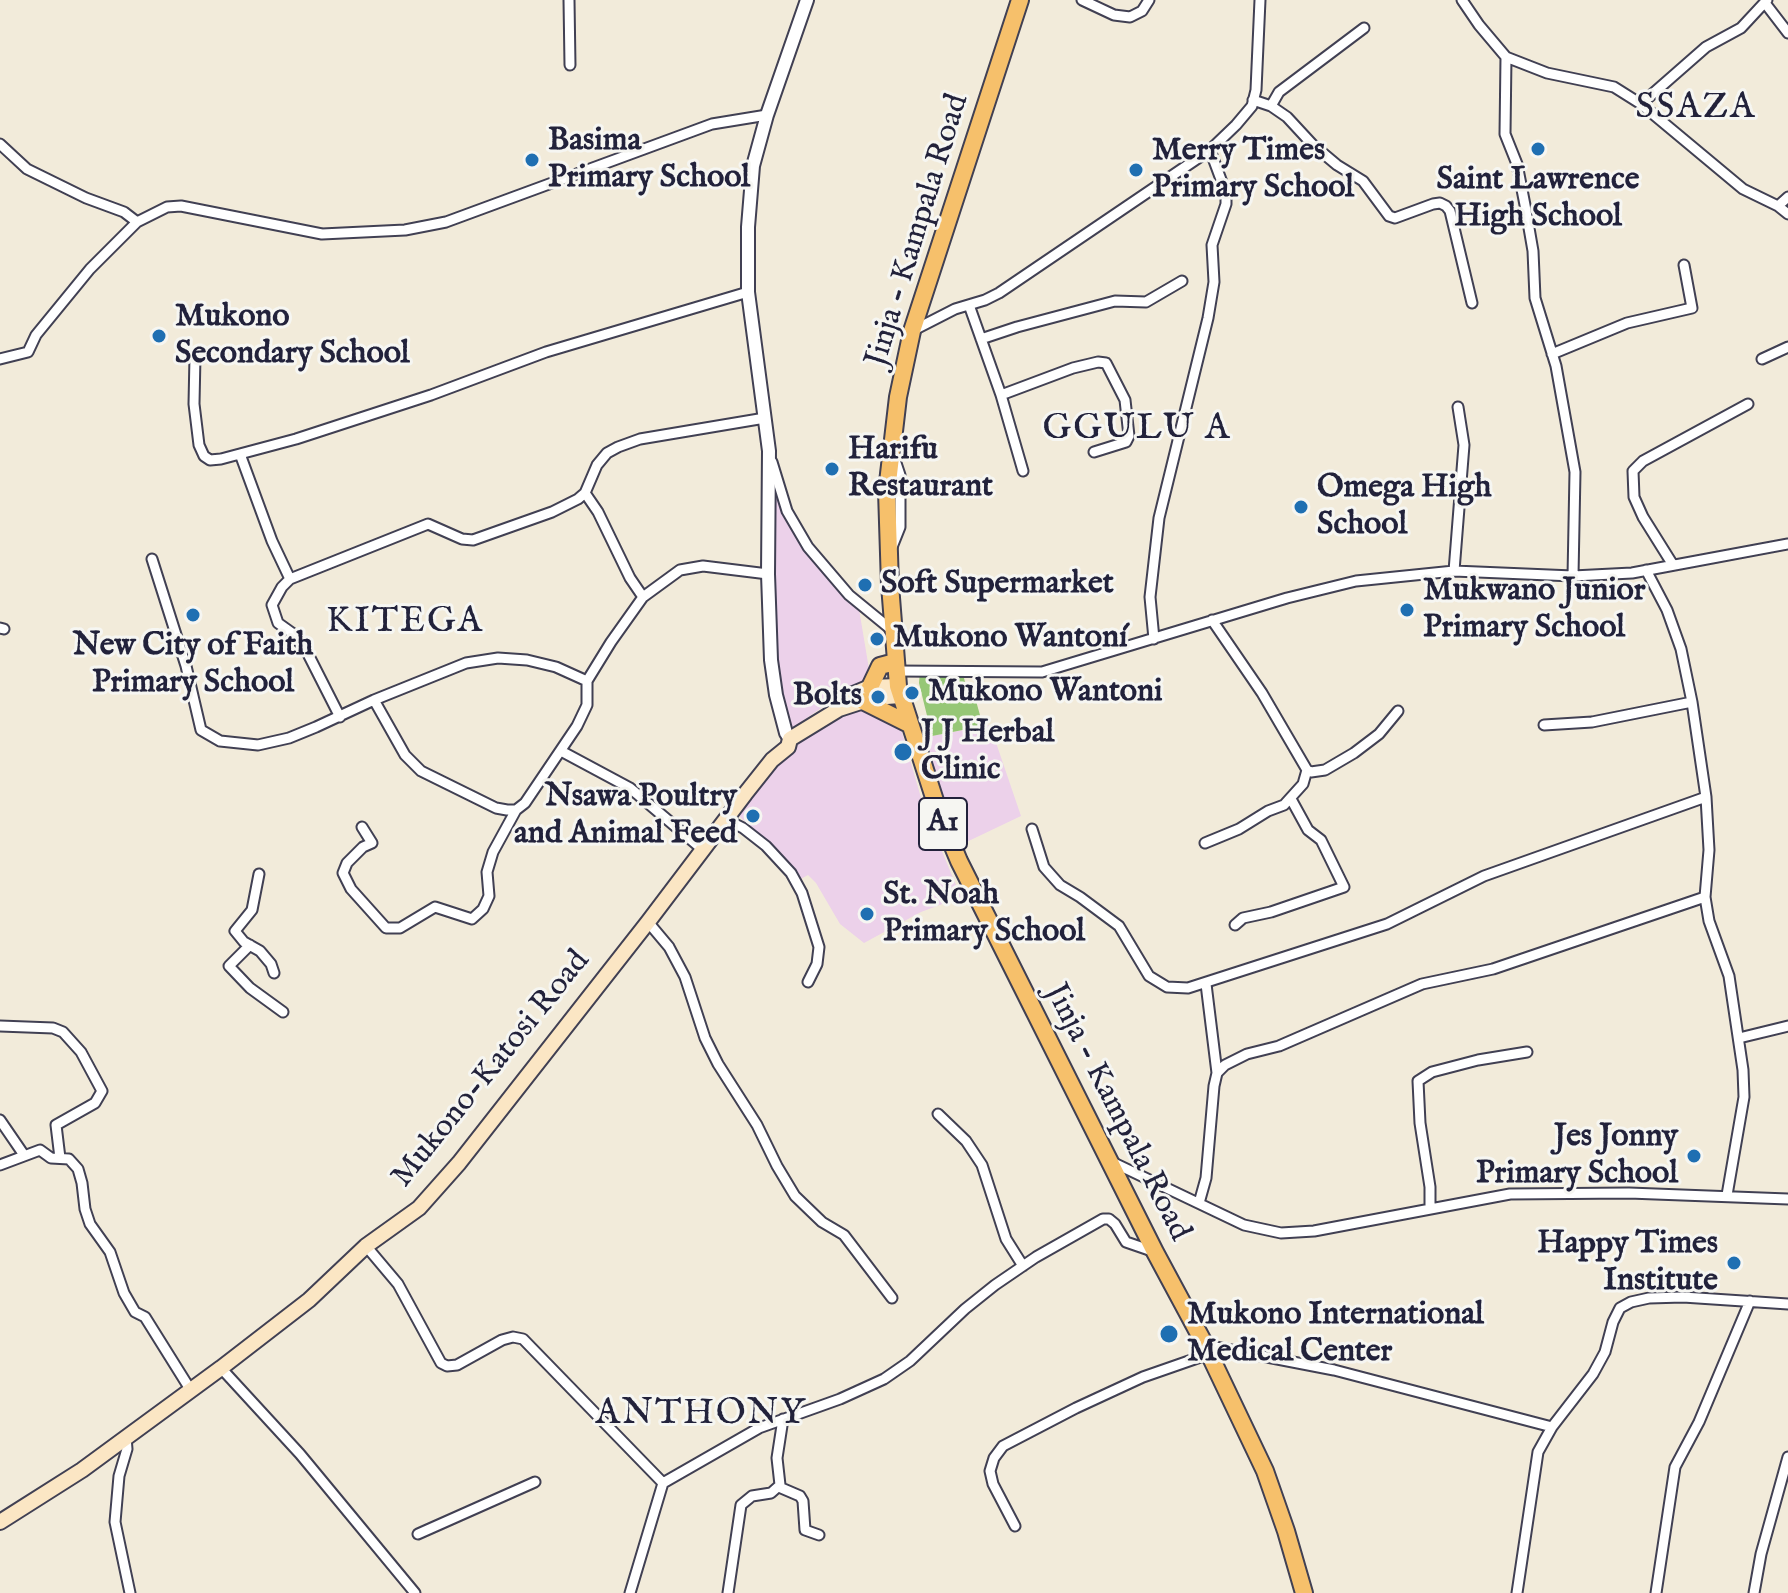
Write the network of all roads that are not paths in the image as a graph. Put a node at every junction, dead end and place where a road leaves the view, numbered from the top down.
1 (569, 0) edge
2 (807, 0) edge
3 (1020, 0) edge
4 (1082, 0) edge
5 (1149, 0) edge
6 (1260, 0) edge
7 (1462, 0) edge
8 (1766, 2) edge
9 (1364, 28) dead end
10 (1788, 33) edge
11 (1506, 57) junction
12 (570, 65) dead end
13 (1253, 100) junction
14 (1641, 104) junction
15 (1271, 106) junction
16 (767, 115) junction
17 (0, 144) edge
18 (1210, 150) junction
19 (1788, 197) edge
20 (1778, 206) junction
21 (1788, 214) edge
22 (137, 222) junction
23 (1684, 265) dead end
24 (1182, 281) dead end
25 (748, 292) junction
26 (1472, 303) dead end
27 (969, 305) junction
28 (912, 331) junction
29 (981, 339) junction
30 (1788, 347) edge
31 (1552, 354) junction
32 (195, 356) dead end
33 (0, 359) edge
34 (1762, 359) dead end
35 (1001, 395) junction
36 (1748, 404) dead end
37 (1458, 407) dead end
38 (765, 418) junction
39 (769, 451) junction
40 (1094, 452) dead end
41 (240, 454) junction
42 (1023, 471) dead end
43 (585, 493) junction
44 (1788, 544) edge
45 (152, 559) dead end
46 (1673, 565) junction
47 (1646, 570) junction
48 (1454, 571) junction
49 (768, 574) junction
50 (1573, 576) junction
51 (290, 579) junction
52 (643, 597) junction
53 (1212, 620) junction
54 (893, 631) junction
55 (1154, 639) junction
56 (898, 679) junction
57 (587, 681) junction
58 (866, 694) junction
59 (374, 700) junction
60 (1692, 702) junction
61 (1398, 711) dead end
62 (340, 717) junction
63 (909, 724) junction
64 (1544, 725) dead end
65 (788, 739) junction
66 (561, 751) junction
67 (1307, 770) junction
68 (1706, 797) junction
69 (1291, 799) junction
70 (516, 810) junction
71 (725, 819) junction
72 (362, 827) dead end
73 (1032, 829) dead end
74 (1205, 843) dead end
75 (702, 849) junction
76 (259, 874) dead end
77 (1705, 897) junction
78 (648, 922) junction
79 (1235, 925) dead end
80 (250, 945) junction
81 (274, 973) dead end
82 (808, 982) dead end
83 (1206, 984) junction
84 (283, 1012) dead end
85 (0, 1026) edge
86 (1788, 1026) edge
87 (1739, 1038) junction
88 (1527, 1052) dead end
89 (1217, 1073) junction
90 (938, 1114) dead end
91 (0, 1120) edge
92 (24, 1155) junction
93 (60, 1158) junction
94 (1109, 1161) junction
95 (0, 1165) edge
96 (1727, 1195) junction
97 (1788, 1199) edge
98 (1199, 1203) junction
99 (1430, 1209) junction
100 (366, 1246) junction
101 (1155, 1252) junction
102 (1023, 1266) junction
103 (892, 1298) dead end
104 (1750, 1301) junction
105 (1788, 1304) edge
106 (1207, 1350) junction
107 (221, 1368) junction
108 (190, 1389) junction
109 (783, 1419) junction
110 (1552, 1427) junction
111 (126, 1437) junction
112 (1788, 1457) edge
113 (535, 1482) dead end
114 (663, 1483) junction
115 (779, 1487) junction
116 (0, 1522) edge
117 (1015, 1526) dead end
118 (418, 1534) dead end
119 (819, 1535) dead end
120 (130, 1593) edge
121 (415, 1593) edge
122 (630, 1593) edge
123 (728, 1593) edge
124 (1304, 1593) edge
125 (1517, 1593) edge
126 (1656, 1593) edge
127 (1754, 1593) edge

1 - 12 street
2 - 16 street
3 - 28 highway, Jinja - Kampala Road / A1
4 - 5 street
6 - 13 street
7 - 11 street
8 - 10 street
8 - 14 street
9 - 15 street
11 - 14 street
11 - 31 street
13 - 15 street
13 - 18 street
14 - 20 street
15 - 26 street
16 - 22 street
16 - 25 street
17 - 22 street
18 - 27 street
18 - 55 street
19 - 20 street
20 - 21 street
22 - 33 street
23 - 31 street
24 - 29 street
25 - 38 street
25 - 41 street
27 - 28 street
27 - 29 street
28 - 54 highway, Jinja - Kampala Road / A1
29 - 35 street
30 - 34 street
31 - 50 street
32 - 41 street
35 - 40 street
35 - 42 street
36 - 46 street
37 - 48 street
38 - 39 street
38 - 43 street
39 - 49 street
39 - 54 street
41 - 51 street
43 - 51 street
43 - 52 street
44 - 46 street
45 - 62 street
46 - 47 street
47 - 50 street
47 - 60 street
48 - 50 street
48 - 53 street
49 - 52 street
49 - 65 street
51 - 62 street
52 - 57 street
53 - 55 street
53 - 67 street
54 - 56 highway, Jinja - Kampala Road / A1
55 - 56 street
56 - 58 main road, Mukono-Katosi Road
56 - 58 highway
56 - 63 highway, Jinja - Kampala Road / A1
57 - 59 street
57 - 66 street
58 - 63 highway
58 - 65 main road, Mukono-Katosi Road
59 - 62 street
59 - 70 street
60 - 64 street
60 - 68 street
61 - 67 street
63 - 94 highway, Jinja - Kampala Road / A1
65 - 71 main road, Mukono-Katosi Road
66 - 70 street
66 - 75 street
67 - 69 street
68 - 77 street
68 - 83 street
69 - 74 street
69 - 79 street
70 - 72 street
71 - 75 main road, Mukono-Katosi Road
71 - 82 street
73 - 83 street
75 - 78 main road, Mukono-Katosi Road
76 - 80 street
77 - 87 street
77 - 89 street
78 - 100 main road, Mukono-Katosi Road
78 - 103 street
80 - 81 street
80 - 84 street
83 - 89 street
85 - 93 street
86 - 87 street
87 - 96 street
88 - 99 street
89 - 98 street
90 - 102 street
91 - 92 street
92 - 93 street
92 - 95 street
93 - 108 street
94 - 98 street
94 - 101 highway, Jinja - Kampala Road / A1
96 - 97 street
96 - 99 street
98 - 99 street
100 - 107 main road, Mukono-Katosi Road
100 - 114 street
101 - 102 street
101 - 106 highway, Jinja - Kampala Road / A1
102 - 109 street
104 - 105 street
104 - 110 street
104 - 126 street
106 - 110 street
106 - 117 street
106 - 124 highway, Jinja - Kampala Road / A1
107 - 108 main road, Mukono-Katosi Road
107 - 121 street
108 - 111 main road, Mukono-Katosi Road
109 - 114 street
109 - 115 street
110 - 125 street
111 - 116 main road, Mukono-Katosi Road
111 - 120 street
112 - 127 street
113 - 118 street
114 - 122 street
115 - 119 street
115 - 123 street

